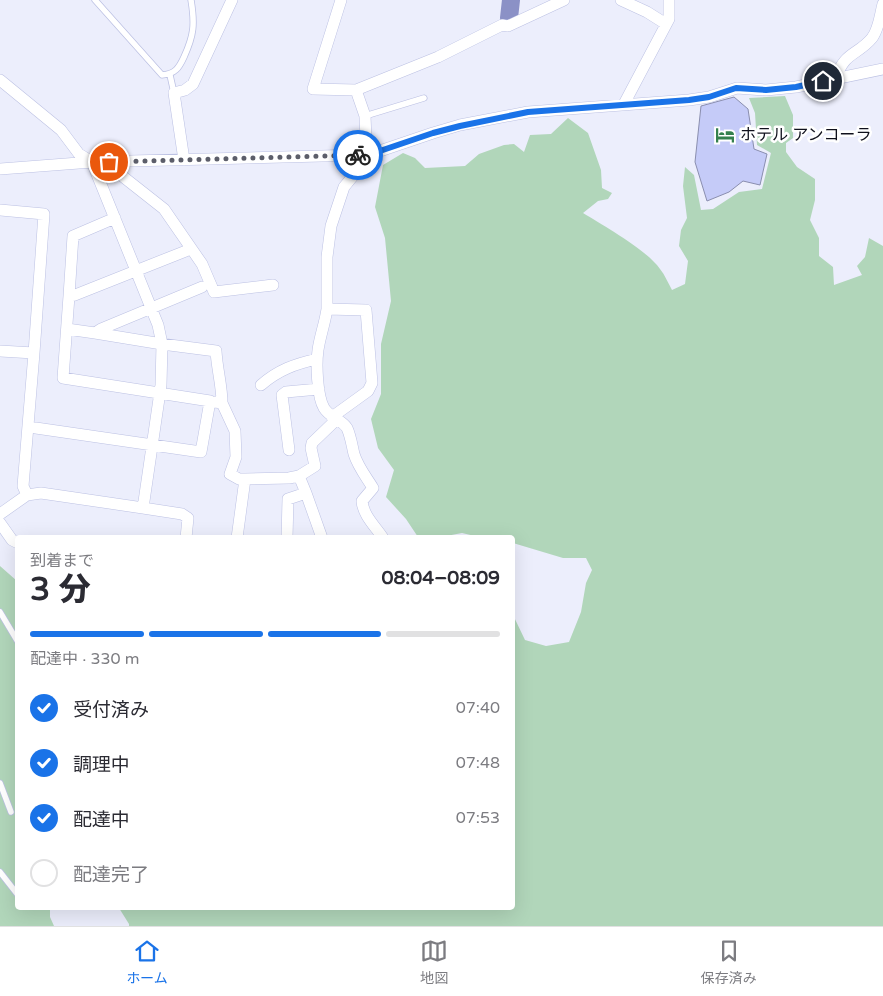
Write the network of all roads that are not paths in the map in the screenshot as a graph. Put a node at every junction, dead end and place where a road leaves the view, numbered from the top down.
1 (95, 0) edge
2 (191, 0) edge
3 (232, 0) edge
4 (341, 0) edge
5 (564, 0) edge
6 (621, 0) edge
7 (669, 0) edge
8 (883, 4) edge
9 (666, 24) junction
10 (883, 68) edge
11 (170, 74) junction
12 (836, 78) junction
13 (0, 80) edge
14 (356, 90) junction
15 (174, 93) junction
16 (424, 98) dead end
17 (624, 104) junction
18 (365, 116) junction
19 (369, 154) junction
20 (184, 160) junction
21 (92, 162) junction
22 (109, 162) junction
23 (0, 169) edge
24 (0, 210) edge
25 (115, 218) junction
26 (186, 251) dead end
27 (136, 270) junction
28 (274, 285) dead end
29 (202, 287) dead end
30 (69, 296) junction
31 (152, 308) junction
32 (328, 309) junction
33 (66, 329) junction
34 (95, 334) junction
35 (162, 344) junction
36 (0, 351) edge
37 (34, 353) junction
38 (317, 359) junction
39 (261, 385) dead end
40 (319, 389) junction
41 (160, 393) junction
42 (210, 401) junction
43 (222, 403) junction
44 (334, 418) junction
45 (28, 427) junction
46 (152, 444) junction
47 (289, 450) dead end
48 (299, 476) junction
49 (245, 479) junction
50 (306, 494) junction
51 (27, 495) junction
52 (143, 508) junction
53 (0, 514) edge
54 (0, 523) edge
55 (186, 535) edge
56 (237, 535) edge
57 (287, 535) edge
58 (321, 535) edge
59 (381, 535) edge
60 (15, 542) edge
61 (0, 612) edge
62 (15, 637) edge
63 (0, 783) edge
64 (11, 812) dead end
65 (0, 872) edge
66 (15, 892) edge

1 - 11 lane
2 - 11 lane
3 - 15 street
4 - 14 street
5 - 14 street
6 - 9 street
7 - 9 street
8 - 12 street
9 - 17 street
10 - 12 street
11 - 15 lane
12 - 17 street
13 - 21 street
14 - 18 street
15 - 20 street
16 - 18 lane
17 - 19 street
18 - 19 street
19 - 20 street
19 - 32 street
20 - 22 street
21 - 22 street
21 - 23 street
21 - 25 street
22 - 28 street
24 - 37 street
25 - 27 street
25 - 30 street
26 - 27 street
27 - 30 street
27 - 31 street
29 - 31 street
30 - 33 street
31 - 34 street
31 - 35 street
32 - 38 street
32 - 44 street
33 - 34 street
33 - 41 street
34 - 35 street
35 - 41 street
35 - 43 street
36 - 37 street
37 - 45 street
38 - 39 street
38 - 40 street
40 - 44 street
40 - 47 street
41 - 42 street
41 - 46 street
42 - 43 street
42 - 46 street
43 - 49 street
44 - 48 street
44 - 59 street
45 - 46 street
45 - 51 street
46 - 52 street
48 - 49 street
48 - 50 street
49 - 56 street
50 - 57 street
50 - 58 street
51 - 52 street
51 - 53 street
52 - 55 street
54 - 60 street
61 - 62 lane
63 - 64 lane
65 - 66 lane

